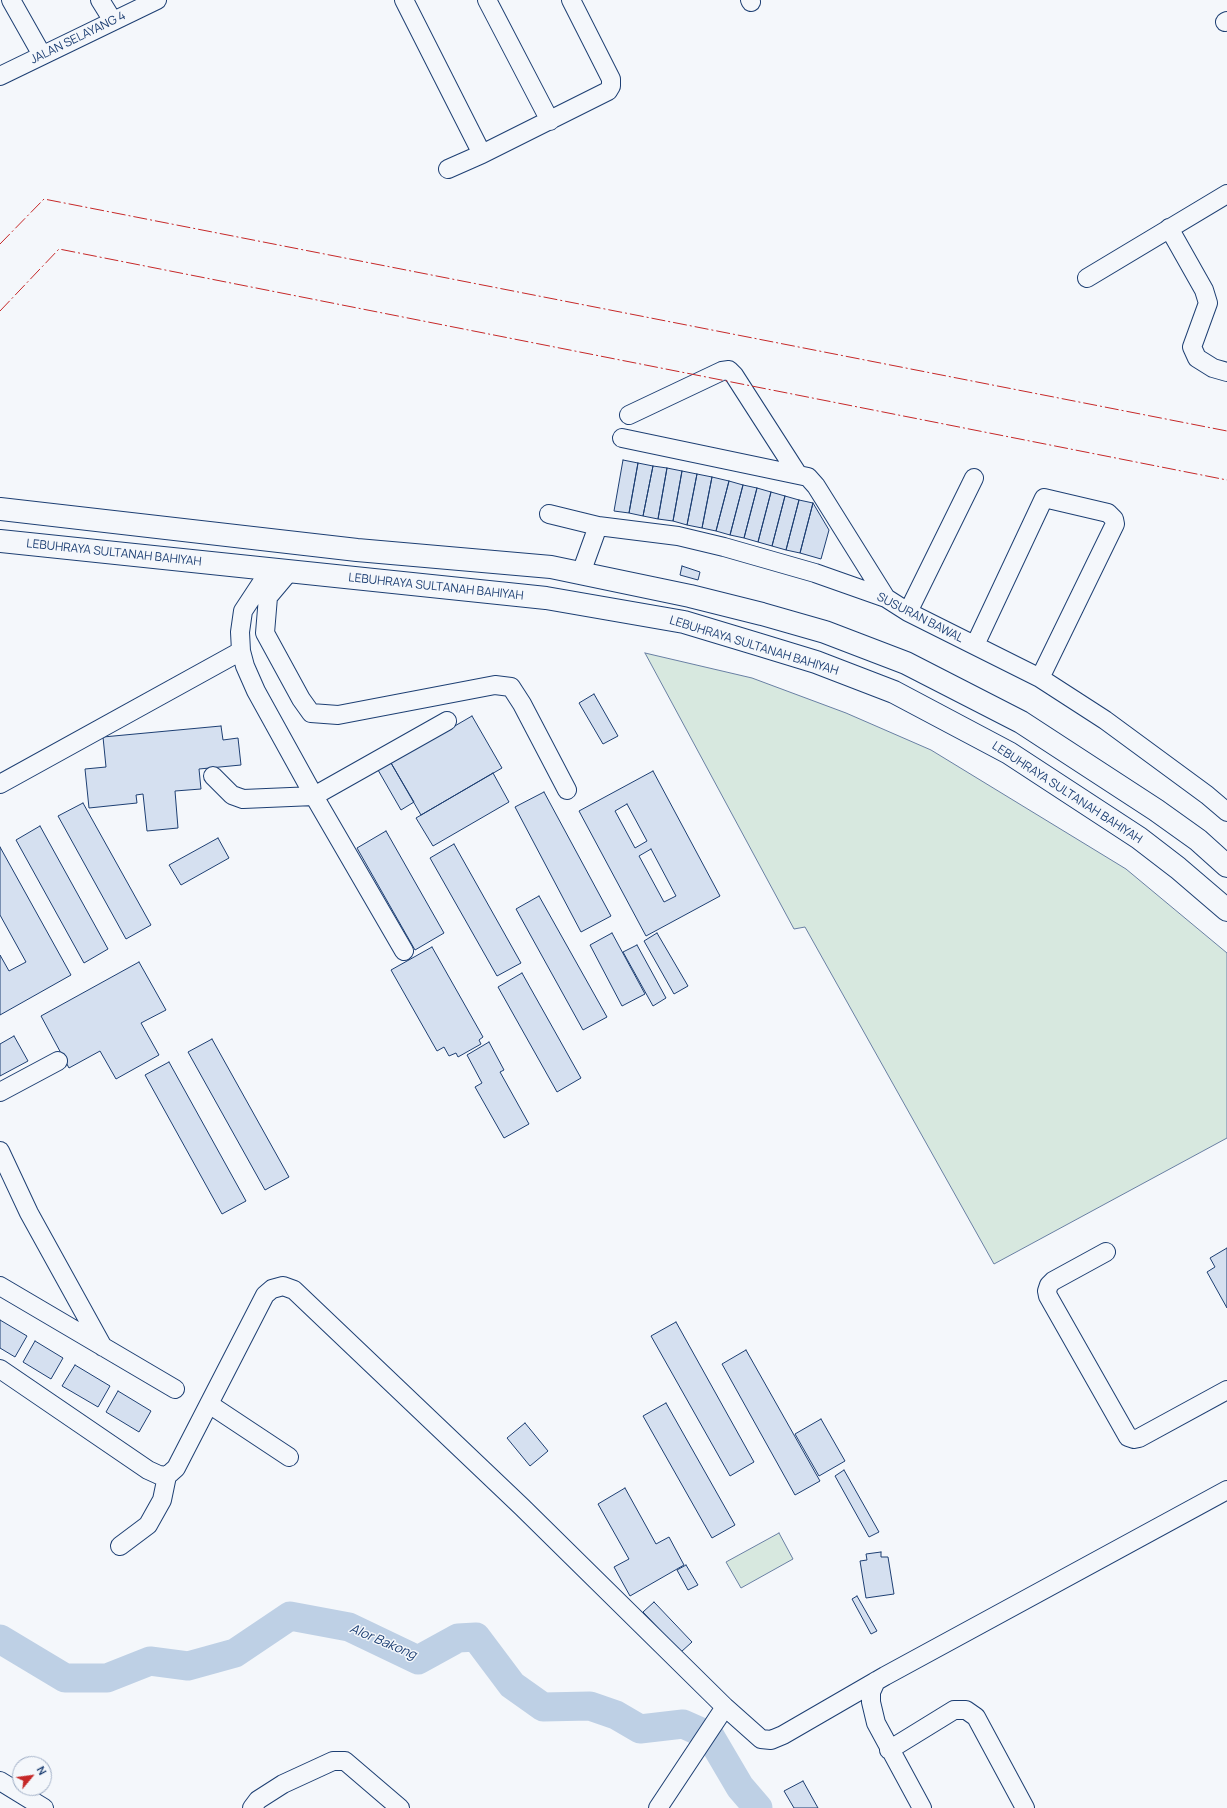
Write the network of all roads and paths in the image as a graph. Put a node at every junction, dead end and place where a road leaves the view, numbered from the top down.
1 (11, 0) edge
2 (100, 0) edge
3 (157, 0) edge
4 (404, 0) edge
5 (487, 0) edge
6 (572, 0) edge
7 (113, 21) junction
8 (42, 55) junction
9 (0, 76) edge
10 (550, 121) junction
11 (482, 154) junction
12 (448, 169) dead end
13 (1227, 194) edge
14 (1169, 228) junction
15 (1087, 278) dead end
16 (1227, 372) edge
17 (629, 415) dead end
18 (622, 438) dead end
19 (797, 473) junction
20 (974, 478) dead end
21 (0, 509) edge
22 (549, 514) dead end
23 (598, 526) junction
24 (0, 541) edge
25 (279, 571) junction
26 (581, 573) junction
27 (886, 598) junction
28 (908, 612) junction
29 (975, 645) junction
30 (241, 651) junction
31 (1040, 678) junction
32 (447, 721) dead end
33 (213, 776) dead end
34 (0, 784) edge
35 (567, 790) dead end
36 (314, 796) junction
37 (1227, 812) edge
38 (1227, 866) edge
39 (1227, 910) edge
40 (404, 951) dead end
41 (58, 1061) dead end
42 (0, 1092) edge
43 (0, 1151) edge
44 (1106, 1252) dead end
45 (0, 1286) edge
46 (103, 1347) junction
47 (0, 1370) edge
48 (175, 1389) dead end
49 (1227, 1390) edge
50 (209, 1404) junction
51 (288, 1457) dead end
52 (167, 1476) junction
53 (1227, 1490) edge
54 (120, 1546) dead end
55 (876, 1681) junction
56 (725, 1707) junction
57 (889, 1750) junction
58 (0, 1781) edge
59 (44, 1808) edge
60 (252, 1808) edge
61 (400, 1808) edge
62 (658, 1808) edge
63 (922, 1808) edge
64 (1025, 1808) edge

1 - 8 street
2 - 7 street
3 - 7 street, JALAN SELAYANG 4
4 - 11 street
5 - 10 street
6 - 10 street
7 - 8 street, JALAN SELAYANG 4
8 - 9 street, JALAN SELAYANG 4
10 - 11 street
11 - 12 street
13 - 14 street
14 - 15 street
14 - 16 street
17 - 19 street
18 - 19 street
19 - 27 street
20 - 28 street
21 - 26 main road
22 - 23 street, SUSURAN BAWAL
23 - 26 street
23 - 27 street, SUSURAN BAWAL
24 - 25 main road, LEBUHRAYA SULTANAH BAHIYAH
25 - 30 street
25 - 35 street
25 - 39 main road, LEBUHRAYA SULTANAH BAHIYAH
26 - 38 main road
27 - 28 street, SUSURAN BAWAL
28 - 29 street, SUSURAN BAWAL
29 - 31 street, SUSURAN BAWAL
29 - 31 street
30 - 34 street
30 - 36 street
31 - 37 street, SUSURAN BAWAL
32 - 36 street
33 - 36 street
36 - 40 street
41 - 42 street
43 - 46 street
44 - 49 street
45 - 46 street
46 - 48 street
47 - 52 street
50 - 51 street
50 - 52 street
50 - 56 street
52 - 54 street
53 - 55 street
55 - 56 street
55 - 57 street
56 - 62 street
57 - 63 street
57 - 64 street
58 - 59 street
60 - 61 street

